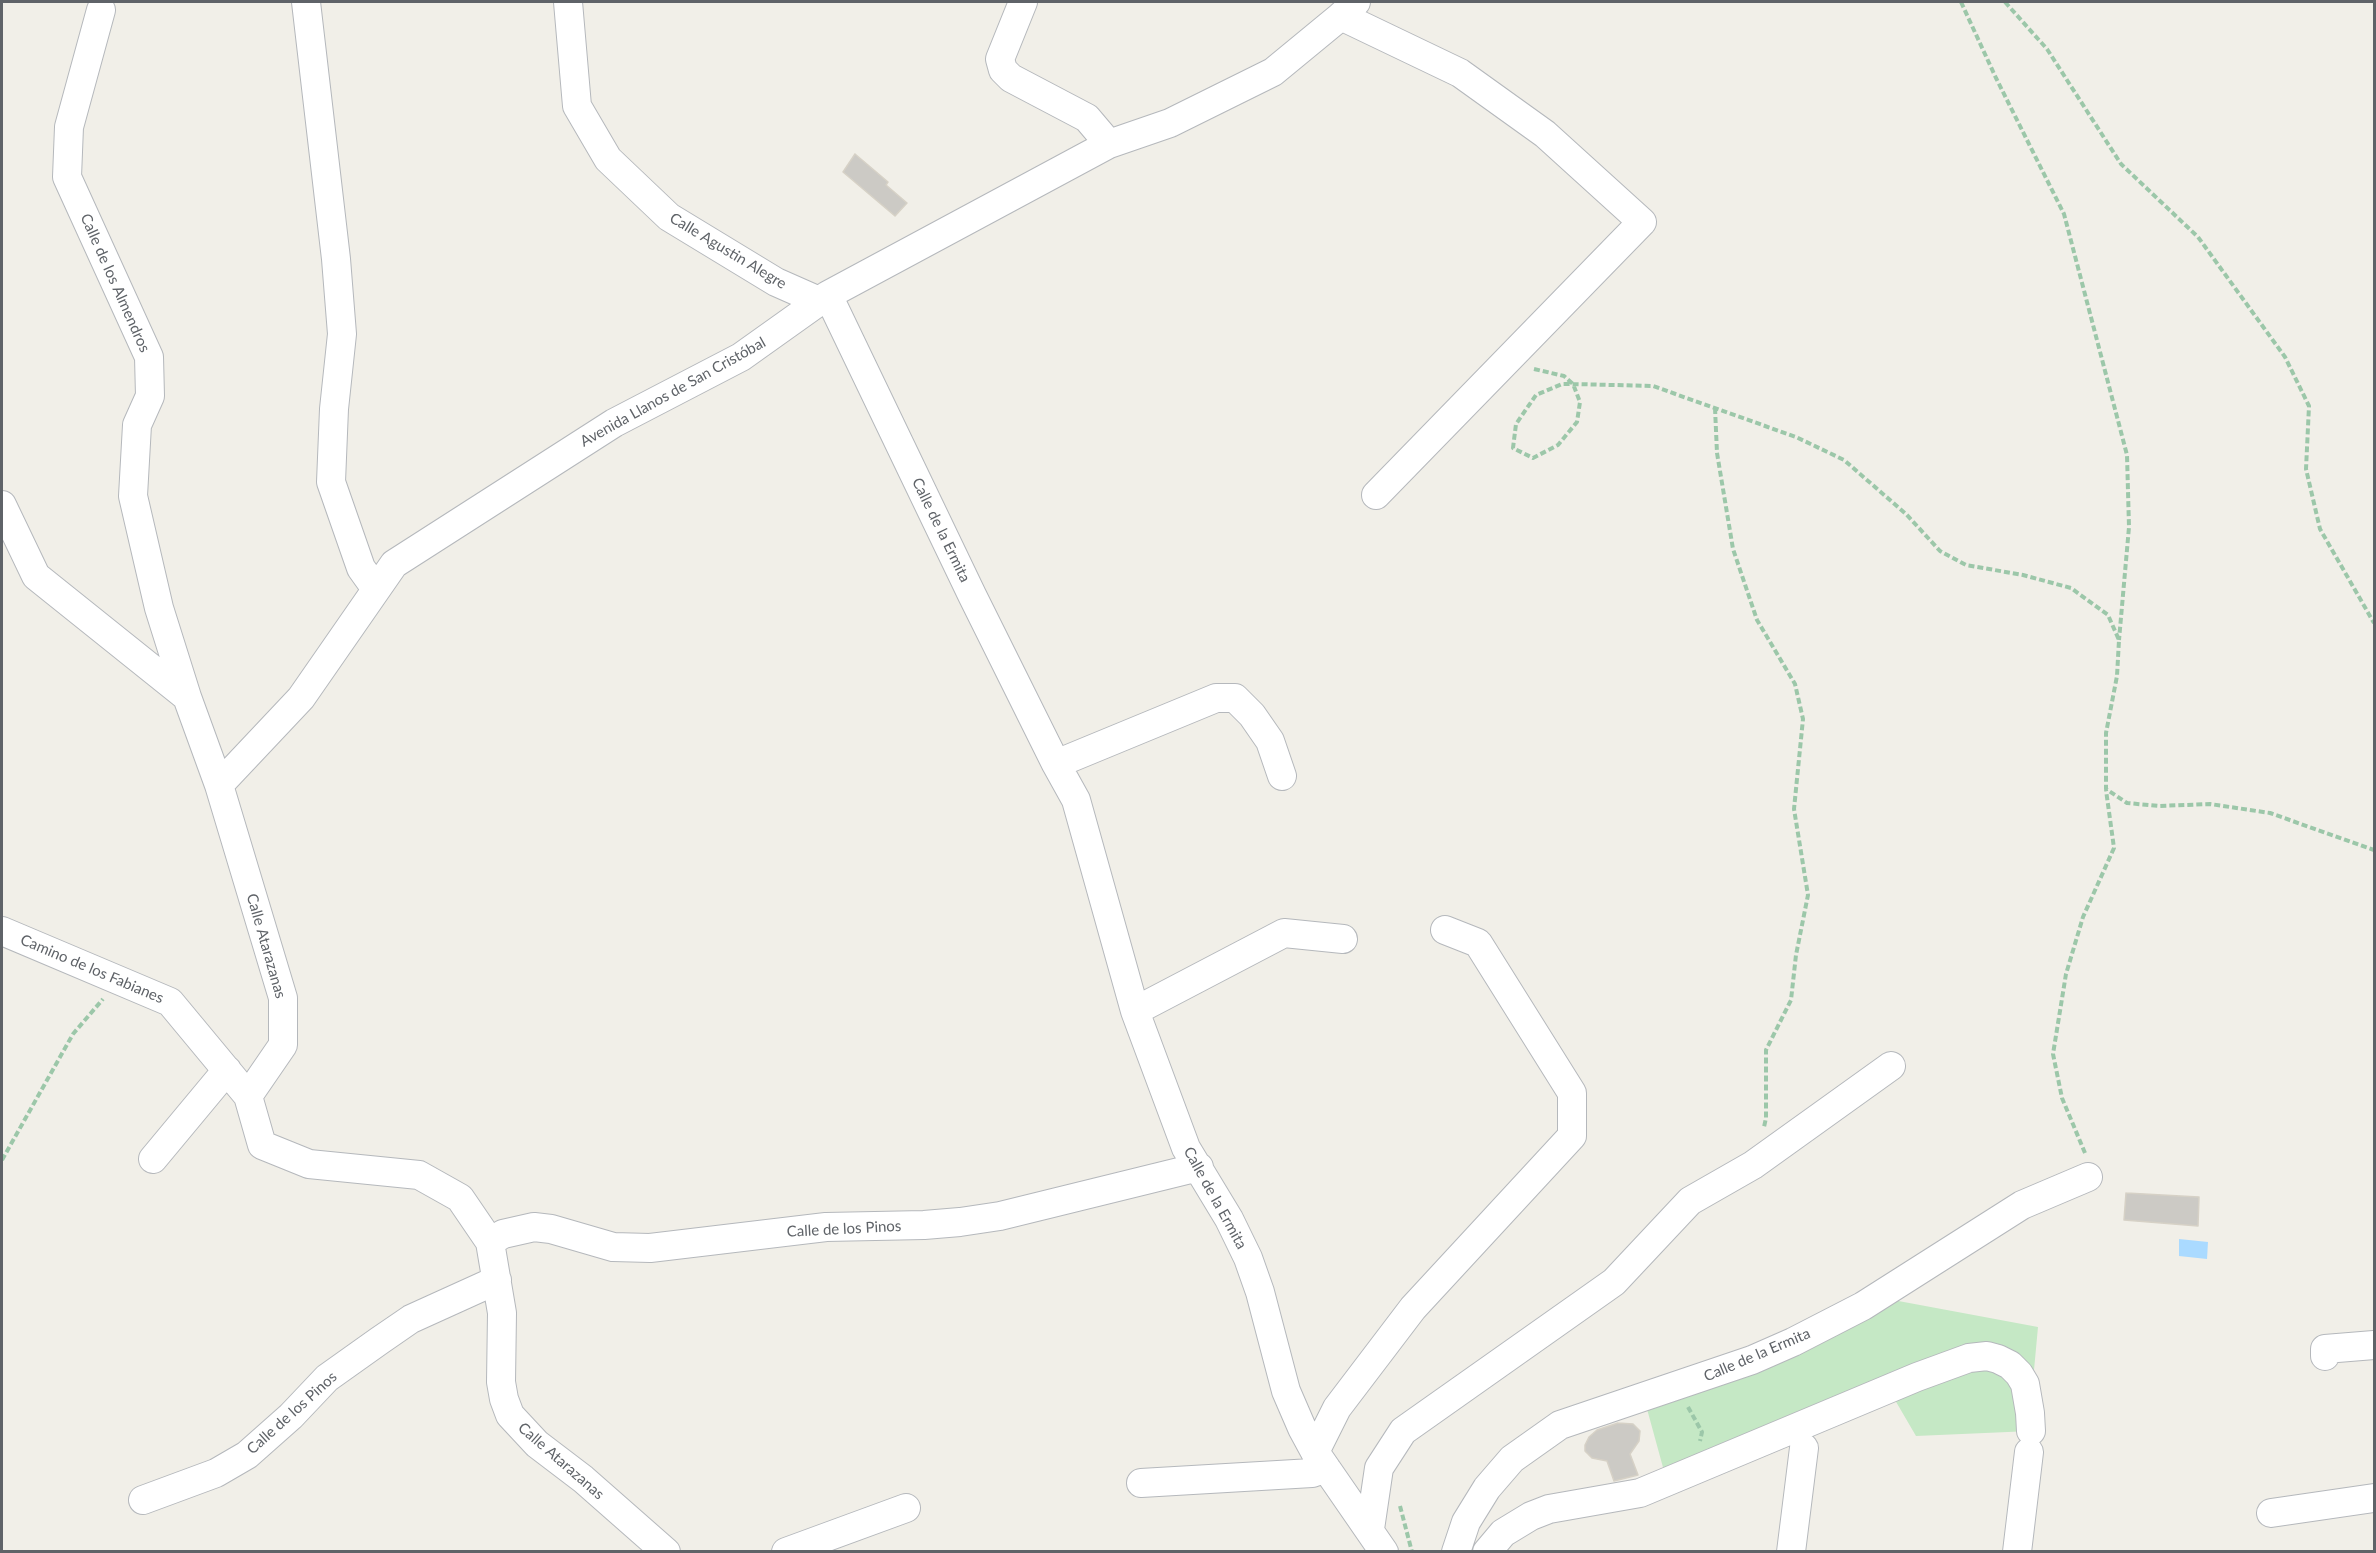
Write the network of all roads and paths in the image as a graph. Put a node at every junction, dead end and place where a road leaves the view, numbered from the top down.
1 (306, 2) edge
2 (568, 2) edge
3 (1023, 2) edge
4 (1961, 2) edge
5 (2005, 2) edge
6 (1348, 9) edge
7 (100, 10) dead end
8 (1109, 144) junction
9 (824, 298) junction
10 (1515, 352) junction
11 (1573, 384) junction
12 (1715, 408) junction
13 (1376, 495) dead end
14 (2, 505) edge
15 (376, 589) junction
16 (2374, 623) edge
17 (2119, 640) junction
18 (187, 697) junction
19 (1056, 764) junction
20 (1282, 776) dead end
21 (219, 785) junction
22 (2106, 789) junction
23 (2374, 849) edge
24 (1445, 930) dead end
25 (2, 931) edge
26 (1343, 939) dead end
27 (119, 980) junction
28 (1135, 1011) junction
29 (1891, 1066) dead end
30 (227, 1070) junction
31 (248, 1096) junction
32 (153, 1159) dead end
33 (2, 1160) edge
34 (1753, 1165) junction
35 (1198, 1167) junction
36 (2088, 1177) joint
37 (490, 1242) junction
38 (497, 1280) junction
39 (2374, 1345) edge
40 (2325, 1356) dead end
41 (1644, 1398) junction
42 (1804, 1448) dead end
43 (1321, 1460) junction
44 (1694, 1471) junction
45 (1141, 1483) dead end
46 (2374, 1498) edge
47 (143, 1500) dead end
48 (906, 1508) dead end
49 (2271, 1513) dead end
50 (1377, 1540) edge
51 (666, 1551) edge
52 (786, 1551) edge
53 (1456, 1551) edge
54 (1487, 1551) edge
55 (1791, 1551) edge
56 (2017, 1551) edge

1 - 15 street
2 - 9 street, Calle Agustin Alegre
3 - 8 street
4 - 17 path
5 - 16 path
6 - 8 street, Avenida Llanos de San Cristóbal
6 - 10 street
7 - 18 street, Calle de los Almendros
8 - 9 street, Avenida Llanos de San Cristóbal
9 - 15 street, Avenida Llanos de San Cristóbal
9 - 19 street, Calle de la Ermita
10 - 11 path
10 - 13 street
11 - 11 path
11 - 12 path
12 - 17 path
12 - 34 path
14 - 18 street
15 - 21 street, Avenida Llanos de San Cristóbal
17 - 22 path
18 - 21 street, Calle Atarazanas
19 - 20 street
19 - 28 street, Calle de la Ermita
21 - 31 street, Calle Atarazanas
22 - 23 path
22 - 36 path
24 - 43 street
25 - 27 street, Camino de los Fabianes
26 - 28 street
27 - 30 street, Camino de los Fabianes
27 - 33 path
28 - 35 street, Calle de la Ermita
29 - 34 street, Calle de la Ermita
30 - 31 street, Camino de los Fabianes
30 - 32 street
31 - 37 street, Calle Atarazanas
34 - 50 street, Calle de la Ermita
35 - 37 street, Calle de los Pinos
35 - 43 street, Calle de la Ermita
36 - 41 street, Calle de la Ermita
37 - 38 street, Calle Atarazanas
38 - 47 street, Calle de los Pinos
38 - 51 street, Calle Atarazanas
39 - 40 street
41 - 44 path
41 - 53 street, Calle de la Ermita
42 - 55 street
43 - 45 street
43 - 50 street, Calle de la Ermita
44 - 54 street
44 - 56 street
46 - 49 street
48 - 52 street

